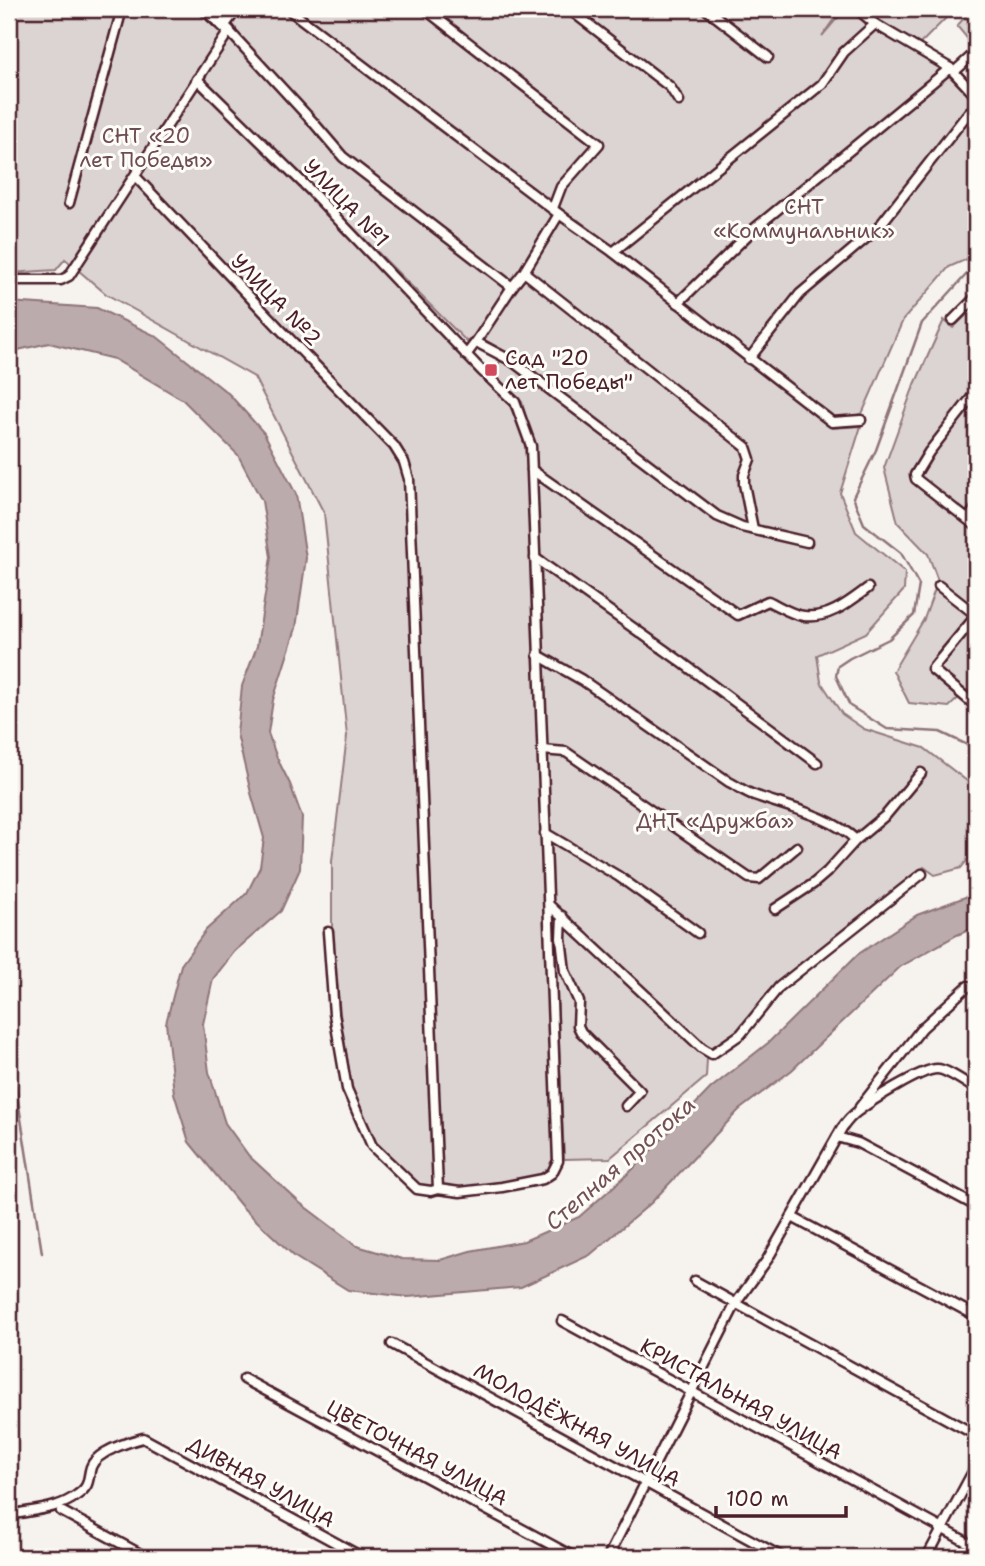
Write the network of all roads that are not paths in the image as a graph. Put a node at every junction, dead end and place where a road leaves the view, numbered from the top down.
1 (122, 9) edge
2 (205, 9) edge
3 (237, 9) edge
4 (288, 9) edge
5 (425, 9) edge
6 (569, 9) edge
7 (706, 9) edge
8 (857, 9) edge
9 (875, 24) junction
10 (227, 28) junction
11 (976, 52) edge
12 (768, 57) dead end
13 (952, 70) junction
14 (197, 79) junction
15 (976, 96) edge
16 (679, 101) dead end
17 (976, 107) edge
18 (135, 176) junction
19 (69, 203) dead end
20 (556, 211) junction
21 (612, 252) junction
22 (524, 272) junction
23 (9, 280) edge
24 (512, 287) junction
25 (976, 297) edge
26 (678, 303) junction
27 (953, 320) dead end
28 (477, 342) junction
29 (466, 355) junction
30 (749, 359) junction
31 (976, 393) edge
32 (861, 420) dead end
33 (532, 471) junction
34 (976, 508) edge
35 (968, 519) junction
36 (976, 526) edge
37 (753, 529) junction
38 (807, 542) dead end
39 (535, 558) junction
40 (939, 586) dead end
41 (868, 588) dead end
42 (976, 615) edge
43 (538, 655) junction
44 (976, 706) edge
45 (542, 750) junction
46 (817, 763) dead end
47 (921, 773) dead end
48 (545, 833) junction
49 (856, 840) junction
50 (797, 847) dead end
51 (922, 874) dead end
52 (549, 905) junction
53 (775, 909) dead end
54 (562, 916) junction
55 (328, 932) dead end
56 (698, 933) dead end
57 (976, 989) edge
58 (976, 1089) edge
59 (626, 1105) dead end
60 (857, 1111) junction
61 (837, 1137) junction
62 (438, 1189) junction
63 (976, 1206) edge
64 (792, 1217) junction
65 (695, 1281) dead end
66 (737, 1303) junction
67 (976, 1316) edge
68 (562, 1321) dead end
69 (392, 1344) dead end
70 (244, 1379) dead end
71 (693, 1392) junction
72 (976, 1435) edge
73 (976, 1466) edge
74 (646, 1483) junction
75 (61, 1511) dead end
76 (9, 1515) edge
77 (943, 1529) junction
78 (976, 1547) edge
79 (146, 1557) edge
80 (362, 1557) edge
81 (574, 1557) edge
82 (608, 1557) edge
83 (782, 1557) edge
84 (927, 1557) edge

1 - 19 street
2 - 10 street
3 - 10 street
4 - 20 street
5 - 20 street
6 - 16 street
7 - 12 street
8 - 9 street
9 - 13 street
9 - 21 street
10 - 14 street
10 - 24 street
11 - 13 street
13 - 15 street
13 - 26 street
14 - 18 street
14 - 29 street, УЛИЦА №1
17 - 30 street
18 - 23 street
18 - 62 street, УЛИЦА №2
20 - 21 street
20 - 22 street
21 - 26 street
22 - 24 street
22 - 37 street
24 - 28 street
25 - 27 street
26 - 30 street
28 - 29 street
28 - 37 street
29 - 33 street, УЛИЦА №1
30 - 32 street
31 - 35 street
33 - 39 street, УЛИЦА №1
33 - 41 street
34 - 35 street
35 - 36 street
37 - 38 street
39 - 43 street, УЛИЦА №1
39 - 46 street
40 - 42 street
42 - 44 street
43 - 45 street, УЛИЦА №1
43 - 49 street
45 - 48 street, УЛИЦА №1
45 - 50 street
47 - 49 street
48 - 52 street, УЛИЦА №1
48 - 56 street
49 - 53 street
51 - 54 street
52 - 54 street
52 - 62 street, УЛИЦА №1
54 - 59 street
55 - 62 street, УЛИЦА №1
57 - 60 street
58 - 60 street
60 - 61 street
61 - 63 street
61 - 64 street
64 - 66 street
64 - 67 street
65 - 66 street
66 - 71 street
66 - 72 street
68 - 71 street, КРИСТАЛЬНАЯ УЛИЦА
69 - 74 street, МОЛОДЁЖНАЯ УЛИЦА
70 - 81 street, ЦВЕТОЧНАЯ УЛИЦА
71 - 74 street
71 - 77 street, КРИСТАЛЬНАЯ УЛИЦА
73 - 77 street
74 - 82 street
74 - 83 street, МОЛОДЁЖНАЯ УЛИЦА
75 - 79 street
76 - 80 street, ДИВНАЯ УЛИЦА
77 - 78 street, КРИСТАЛЬНАЯ УЛИЦА
77 - 84 street

